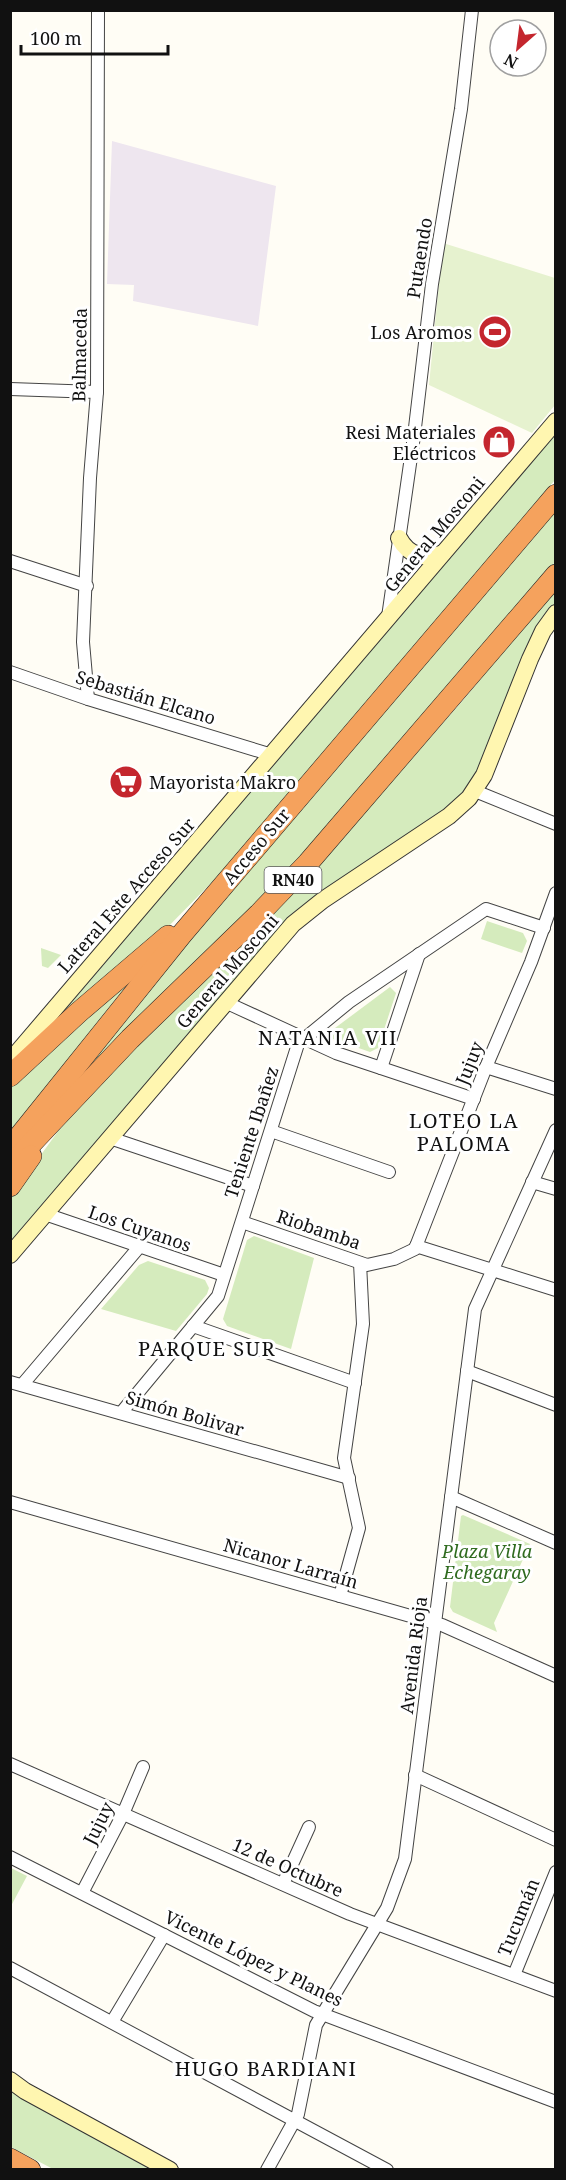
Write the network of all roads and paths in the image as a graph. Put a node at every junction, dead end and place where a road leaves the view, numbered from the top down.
1 (98, 10) edge
2 (472, 10) edge
3 (10, 389) edge
4 (97, 392) junction
5 (555, 421) edge
6 (555, 495) edge
7 (399, 538) junction
8 (443, 553) junction
9 (10, 561) edge
10 (555, 575) edge
11 (87, 586) junction
12 (555, 613) edge
13 (388, 617) junction
14 (10, 672) edge
15 (88, 699) junction
16 (272, 755) junction
17 (475, 791) junction
18 (555, 824) edge
19 (222, 887) junction
20 (555, 893) edge
21 (544, 928) junction
22 (419, 954) junction
23 (225, 1002) junction
24 (305, 1038) junction
25 (10, 1061) edge
26 (486, 1067) junction
27 (381, 1068) junction
28 (10, 1076) edge
29 (555, 1089) edge
30 (75, 1095) junction
31 (474, 1099) junction
32 (555, 1130) edge
33 (271, 1131) junction
34 (110, 1138) junction
35 (10, 1148) edge
36 (10, 1166) edge
37 (389, 1172) dead end
38 (532, 1182) junction
39 (10, 1186) edge
40 (253, 1186) junction
41 (555, 1189) edge
42 (45, 1214) junction
43 (242, 1222) junction
44 (140, 1246) junction
45 (416, 1246) junction
46 (10, 1255) edge
47 (360, 1263) junction
48 (493, 1270) junction
49 (225, 1275) junction
50 (555, 1290) edge
51 (193, 1326) junction
52 (467, 1371) junction
53 (355, 1383) junction
54 (16, 1384) edge
55 (555, 1405) edge
56 (121, 1413) junction
57 (349, 1479) junction
58 (451, 1497) junction
59 (10, 1502) edge
60 (555, 1544) edge
61 (340, 1596) junction
62 (435, 1623) junction
63 (555, 1676) edge
64 (10, 1764) edge
65 (143, 1767) dead end
66 (416, 1775) junction
67 (123, 1814) junction
68 (309, 1827) dead end
69 (555, 1840) edge
70 (10, 1857) edge
71 (555, 1872) edge
72 (283, 1884) junction
73 (82, 1893) junction
74 (377, 1924) junction
75 (164, 1935) junction
76 (10, 1968) edge
77 (514, 1976) junction
78 (555, 1991) edge
79 (322, 2014) junction
80 (112, 2022) junction
81 (10, 2080) edge
82 (555, 2102) edge
83 (294, 2120) junction
84 (10, 2159) edge
85 (30, 2169) edge
86 (170, 2169) edge
87 (267, 2169) edge
88 (387, 2169) edge

1 - 4 street, Balmaceda
2 - 7 street, Putaendo
3 - 4 street
4 - 11 street, Balmaceda
5 - 8 street, General Mosconi
6 - 19 highway, Acceso Sur / RN40
7 - 8 street
7 - 13 street, Putaendo
8 - 13 street, General Mosconi
9 - 11 street
10 - 30 highway, RN40
11 - 15 street, Balmaceda
12 - 17 street, General Mosconi
13 - 16 street, General Mosconi
14 - 15 street, Sebastián Elcano
15 - 16 street, Sebastián Elcano
16 - 25 street, Lateral Este Acceso Sur
17 - 18 street
17 - 23 street, General Mosconi
19 - 28 highway
19 - 35 highway, Acceso Sur / RN40
20 - 21 street, Jujuy
21 - 22 street, Teniente Ibañez
21 - 26 street, Jujuy
22 - 24 street, Teniente Ibañez
22 - 27 street
23 - 24 street
23 - 34 street, General Mosconi
24 - 27 street
24 - 33 street, Teniente Ibañez
26 - 29 street
26 - 31 street, Jujuy
27 - 31 street
30 - 36 highway, RN40
30 - 39 highway
31 - 45 street, Jujuy
32 - 38 street, Avenida Rioja
33 - 37 street
33 - 40 street, Teniente Ibañez
34 - 40 street
34 - 42 street, General Mosconi
38 - 41 street
38 - 48 street, Avenida Rioja
40 - 43 street, Teniente Ibañez
42 - 44 street, Los Cuyanos
42 - 46 street, General Mosconi
43 - 47 street, Riobamba
43 - 49 street, Teniente Ibañez
44 - 49 street, Los Cuyanos
44 - 54 street
45 - 47 street, Riobamba
45 - 48 street
47 - 53 street
48 - 50 street
48 - 52 street, Avenida Rioja
49 - 51 street, Teniente Ibañez
51 - 53 street
51 - 56 street, Teniente Ibañez
52 - 55 street
52 - 58 street, Avenida Rioja
53 - 57 street
54 - 56 street, Simón Bolivar
56 - 57 street, Simón Bolivar
57 - 61 street
58 - 60 street
58 - 62 street, Avenida Rioja
59 - 61 street, Nicanor Larraín
61 - 62 street, Nicanor Larraín
62 - 63 street, Nicanor Larraín
62 - 66 street, Avenida Rioja
64 - 67 street, 12 de Octubre
65 - 67 street, Jujuy
66 - 69 street
66 - 74 street, Avenida Rioja
67 - 72 street, 12 de Octubre
67 - 73 street, Jujuy
68 - 72 street
70 - 73 street, Vicente López y Planes
71 - 77 street, Tucumán
72 - 74 street, 12 de Octubre
73 - 75 street, Vicente López y Planes
74 - 77 street, 12 de Octubre
74 - 79 street, Avenida Rioja
75 - 79 street, Vicente López y Planes
75 - 80 street
76 - 80 street
77 - 78 street, 12 de Octubre
79 - 82 street, Vicente López y Planes
79 - 83 street, Avenida Rioja
80 - 83 street
81 - 86 street
83 - 87 street, Avenida Rioja
83 - 88 street
84 - 85 highway

